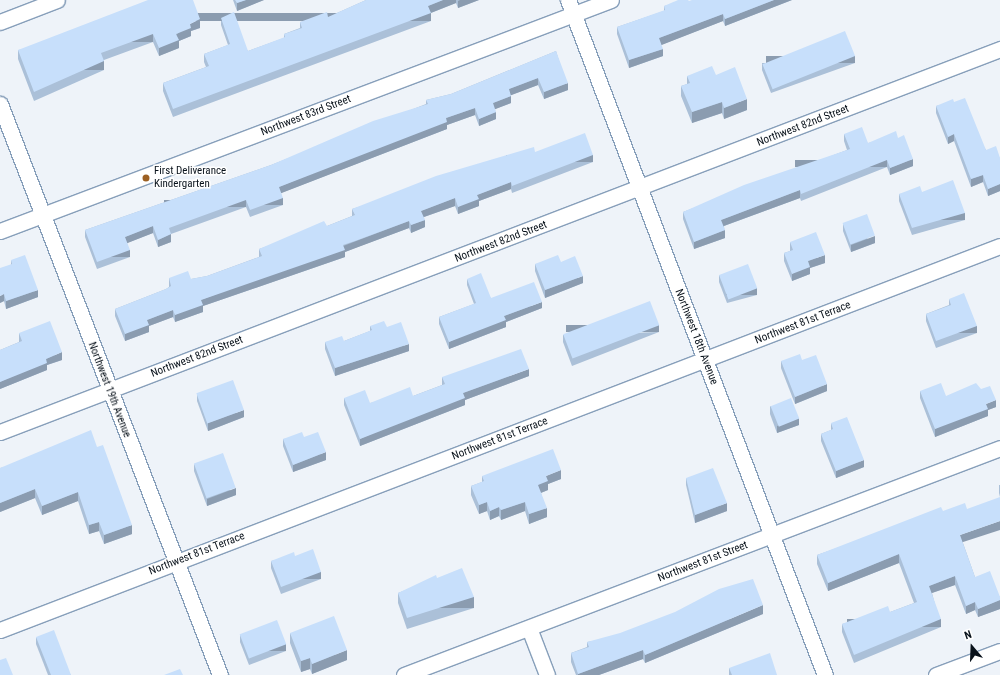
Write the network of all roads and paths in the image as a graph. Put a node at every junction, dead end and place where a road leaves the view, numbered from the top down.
1 (57, 0) edge
2 (568, 0) edge
3 (611, 0) edge
4 (573, 15) junction
5 (0, 22) edge
6 (1000, 49) edge
7 (0, 104) edge
8 (640, 190) junction
9 (43, 215) junction
10 (0, 231) edge
11 (1000, 246) edge
12 (706, 361) junction
13 (108, 390) junction
14 (0, 432) edge
15 (1000, 448) edge
16 (771, 537) junction
17 (176, 562) junction
18 (528, 628) junction
19 (0, 630) edge
20 (1000, 651) edge
21 (220, 675) edge
22 (404, 675) edge
23 (547, 675) edge
24 (825, 675) edge
25 (936, 675) edge

1 - 5 street
2 - 4 street, Northwest 18th Avenue
3 - 4 street, Northwest 83rd Street
4 - 8 street, Northwest 18th Avenue
4 - 9 street, Northwest 83rd Street
6 - 8 street, Northwest 82nd Street
7 - 9 street, Northwest 19th Avenue
8 - 12 street, Northwest 18th Avenue
8 - 13 street, Northwest 82nd Street
9 - 10 street, Northwest 83rd Street
9 - 13 street, Northwest 19th Avenue
11 - 12 street, Northwest 81st Terrace
12 - 16 street, Northwest 18th Avenue
12 - 17 street, Northwest 81st Terrace
13 - 14 street, Northwest 82nd Street
13 - 17 street, Northwest 19th Avenue
15 - 16 street, Northwest 81st Street
16 - 18 street, Northwest 81st Street
16 - 24 street, Northwest 18th Avenue
17 - 19 street, Northwest 81st Terrace
17 - 21 street, Northwest 19th Avenue
18 - 22 street, Northwest 81st Street
18 - 23 street
20 - 25 street

